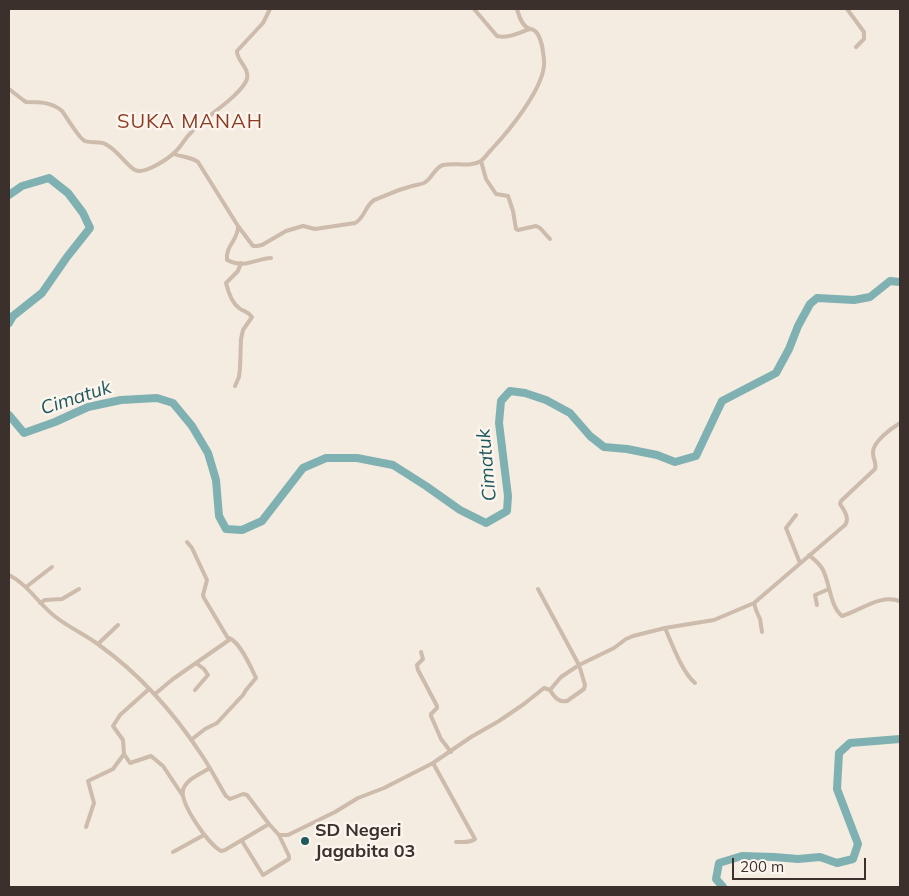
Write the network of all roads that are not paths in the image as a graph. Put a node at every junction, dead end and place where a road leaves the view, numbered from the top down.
1 (270, 9) edge
2 (474, 9) edge
3 (517, 9) edge
4 (847, 9) edge
5 (530, 29) junction
6 (856, 47) dead end
7 (9, 89) edge
8 (174, 154) junction
9 (482, 161) junction
10 (238, 226) junction
11 (550, 239) dead end
12 (271, 258) dead end
13 (241, 264) junction
14 (235, 386) dead end
15 (900, 423) edge
16 (796, 515) dead end
17 (187, 542) dead end
18 (809, 555) junction
19 (800, 563) junction
20 (52, 567) dead end
21 (9, 575) edge
22 (26, 587) junction
23 (830, 588) junction
24 (79, 589) dead end
25 (538, 589) dead end
26 (900, 601) edge
27 (40, 603) junction
28 (754, 603) junction
29 (817, 605) dead end
30 (118, 625) dead end
31 (665, 628) junction
32 (762, 632) dead end
33 (228, 638) junction
34 (98, 644) junction
35 (421, 652) dead end
36 (196, 663) junction
37 (578, 665) junction
38 (695, 683) dead end
39 (150, 689) junction
40 (194, 690) dead end
41 (550, 690) junction
42 (155, 694) junction
43 (191, 740) junction
44 (451, 752) junction
45 (124, 754) junction
46 (433, 763) junction
47 (210, 768) junction
48 (183, 796) junction
49 (269, 824) junction
50 (86, 827) dead end
51 (204, 834) junction
52 (279, 834) junction
53 (242, 841) junction
54 (456, 842) dead end
55 (173, 852) dead end

1 - 8 street
2 - 5 street
3 - 5 street
4 - 6 street
5 - 9 street
7 - 8 street
8 - 10 street
9 - 10 street
9 - 11 street
10 - 13 street
12 - 13 street
13 - 14 street
15 - 18 street
16 - 19 street
17 - 33 street
18 - 19 street
18 - 23 street
19 - 28 street
20 - 22 street
21 - 22 street
22 - 27 street
23 - 26 street
23 - 29 street
24 - 27 street
25 - 37 street
27 - 34 street
28 - 31 street
28 - 32 street
30 - 34 street
31 - 37 street
31 - 38 street
33 - 36 street
33 - 43 street
34 - 39 street
35 - 44 street
36 - 40 street
36 - 42 street
37 - 41 street
37 - 41 street
39 - 42 street
39 - 45 street
41 - 44 street
42 - 43 street
43 - 47 street
44 - 46 street
45 - 48 street
45 - 50 street
46 - 52 street
46 - 54 street
47 - 48 street
47 - 49 street
48 - 51 street
49 - 52 street
49 - 53 street
51 - 53 street
51 - 55 street
52 - 53 street

